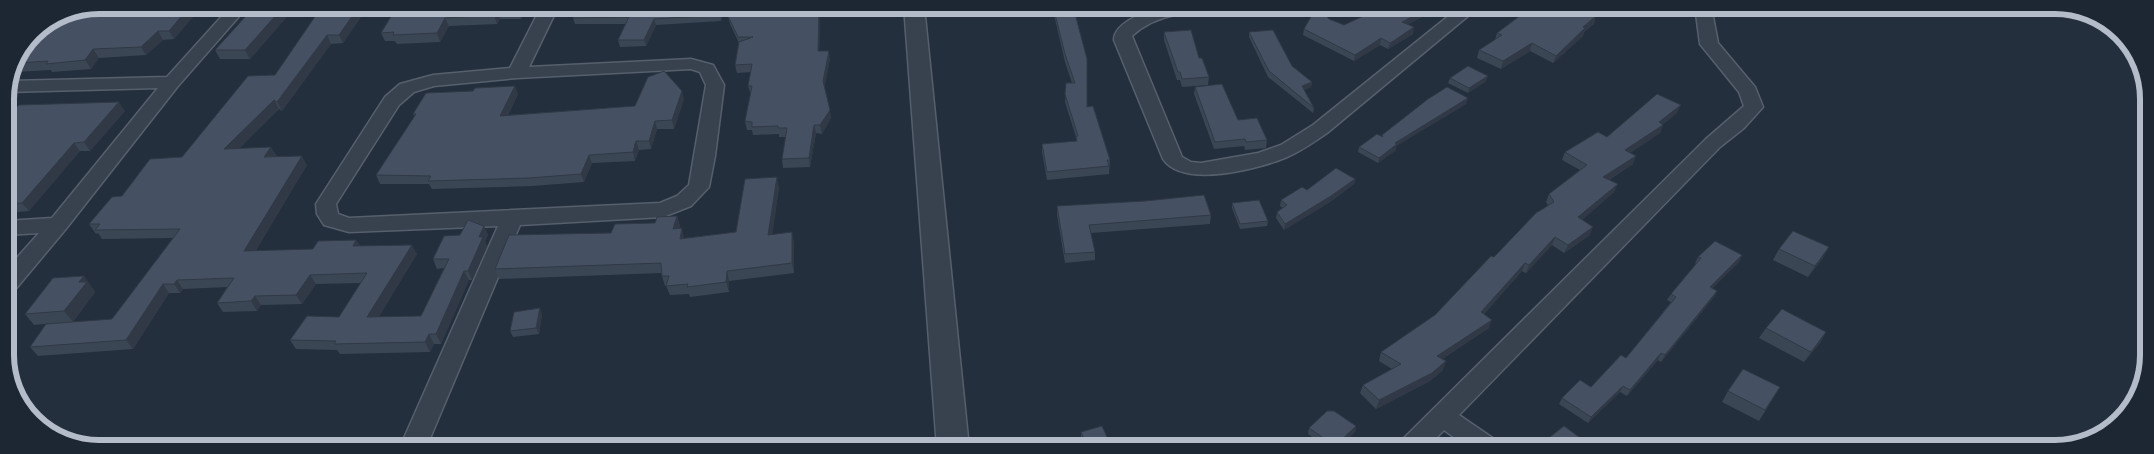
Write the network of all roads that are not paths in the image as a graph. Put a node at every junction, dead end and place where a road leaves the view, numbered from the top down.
1 (233, 14) edge
2 (546, 14) edge
3 (915, 14) edge
4 (1161, 14) edge
5 (1462, 14) edge
6 (1704, 14) edge
7 (517, 73) junction
8 (172, 82) junction
9 (15, 87) edge
10 (512, 218) junction
11 (58, 225) junction
12 (14, 228) edge
13 (14, 276) edge
14 (1442, 416) junction
15 (416, 440) edge
16 (952, 440) edge
17 (1418, 440) edge
18 (1476, 440) edge

1 - 8 street
2 - 7 street
3 - 16 street
4 - 5 street
6 - 14 street
7 - 10 street
7 - 10 street
8 - 9 street
8 - 11 street
10 - 15 street
11 - 12 street
11 - 13 street
14 - 17 street
14 - 18 street

